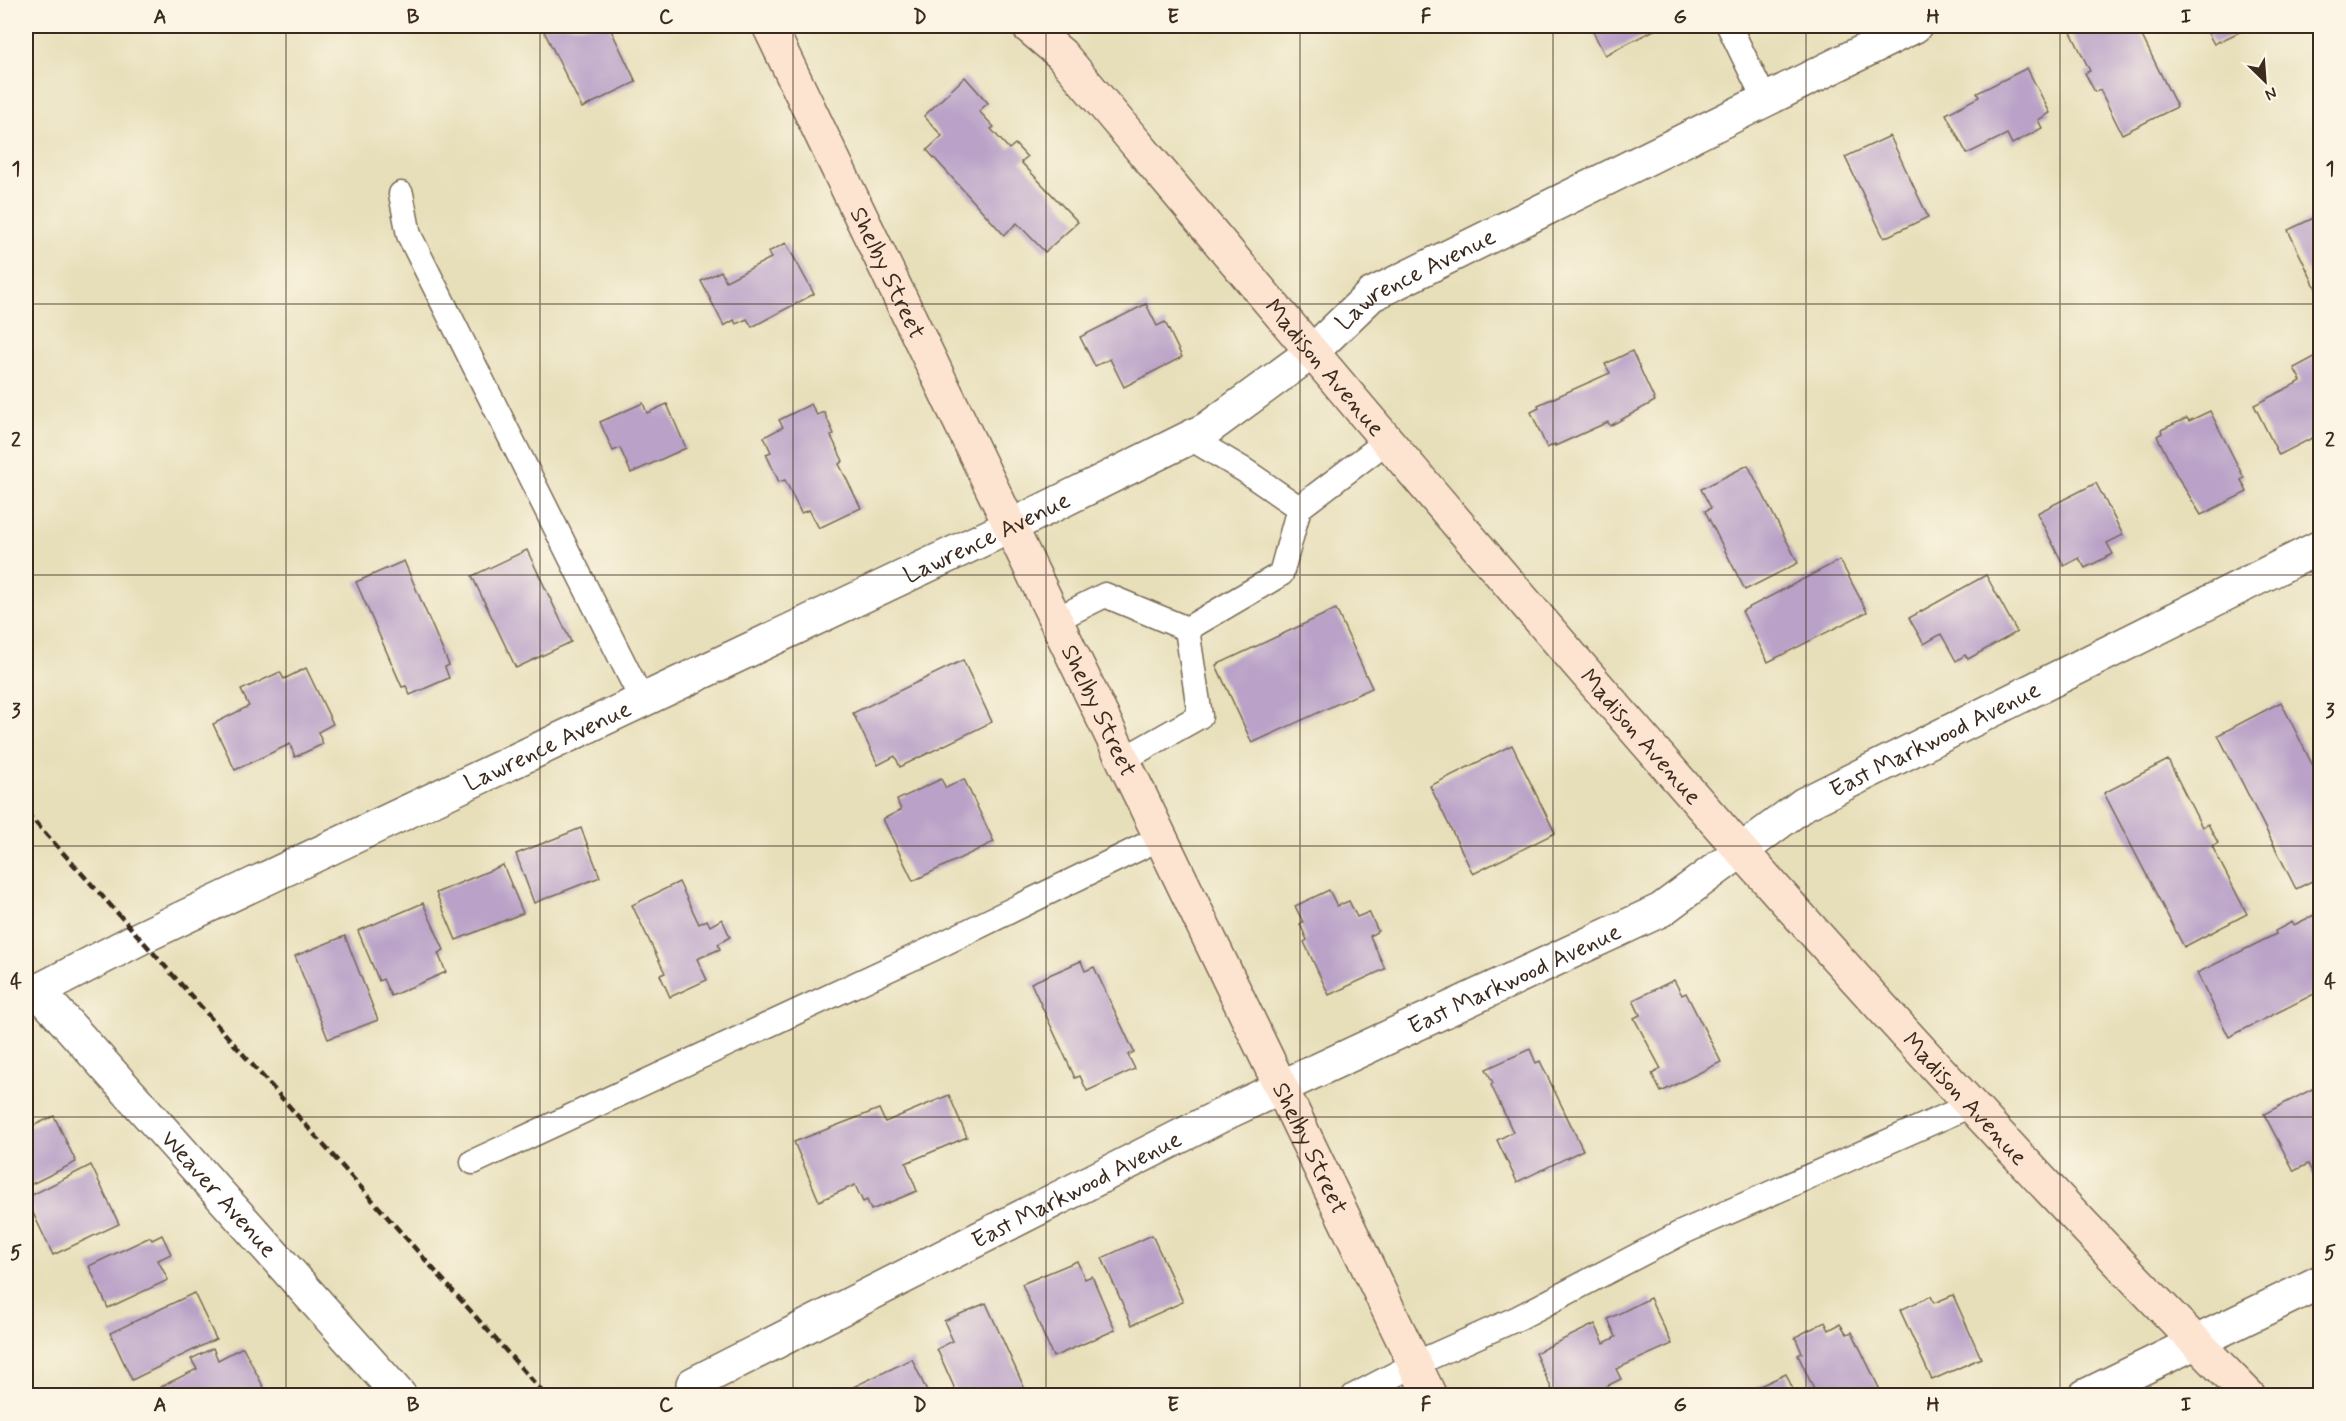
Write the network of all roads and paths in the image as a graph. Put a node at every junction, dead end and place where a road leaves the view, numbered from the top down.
1 (769, 26) edge
2 (1028, 26) edge
3 (1045, 26) edge
4 (1729, 26) edge
5 (1915, 26) edge
6 (1061, 54) junction
7 (1765, 100) junction
8 (401, 194) dead end
9 (1312, 352) junction
10 (1190, 438) junction
11 (1388, 441) junction
12 (1299, 508) junction
13 (1011, 526) junction
14 (2320, 548) edge
15 (1057, 619) junction
16 (1187, 629) junction
17 (642, 700) junction
18 (1124, 759) junction
19 (1162, 837) junction
20 (1740, 850) junction
21 (32, 994) edge
22 (1283, 1089) junction
23 (1971, 1105) junction
24 (473, 1162) dead end
25 (2320, 1282) edge
26 (2197, 1343) junction
27 (1415, 1364) junction
28 (693, 1384) dead end
29 (399, 1395) edge
30 (1354, 1395) edge
31 (1430, 1395) edge
32 (2085, 1395) edge
33 (2249, 1395) edge

1 - 13 main road, Shelby Street
2 - 6 main road, Madison Avenue
3 - 6 main road, Madison Avenue
4 - 7 lane
5 - 7 street, Lawrence Avenue
6 - 9 main road, Madison Avenue
7 - 9 street, Lawrence Avenue
8 - 17 lane
9 - 10 street, Lawrence Avenue
9 - 11 main road, Madison Avenue
10 - 12 lane
10 - 13 street, Lawrence Avenue
11 - 12 lane
11 - 20 main road, Madison Avenue
12 - 16 lane
13 - 15 main road, Shelby Street
13 - 17 street, Lawrence Avenue
14 - 20 street, East Markwood Avenue
15 - 16 lane
15 - 18 main road, Shelby Street
16 - 18 lane
17 - 21 street, Lawrence Avenue
18 - 19 main road, Shelby Street
19 - 22 main road, Shelby Street
19 - 24 lane
20 - 22 street, East Markwood Avenue
20 - 23 main road, Madison Avenue
21 - 29 street, Weaver Avenue
22 - 27 main road, Shelby Street
22 - 28 street, East Markwood Avenue
23 - 26 main road, Madison Avenue
23 - 27 lane
25 - 26 street
26 - 32 street
26 - 33 main road, Madison Avenue
27 - 30 lane
27 - 31 main road, Shelby Street

